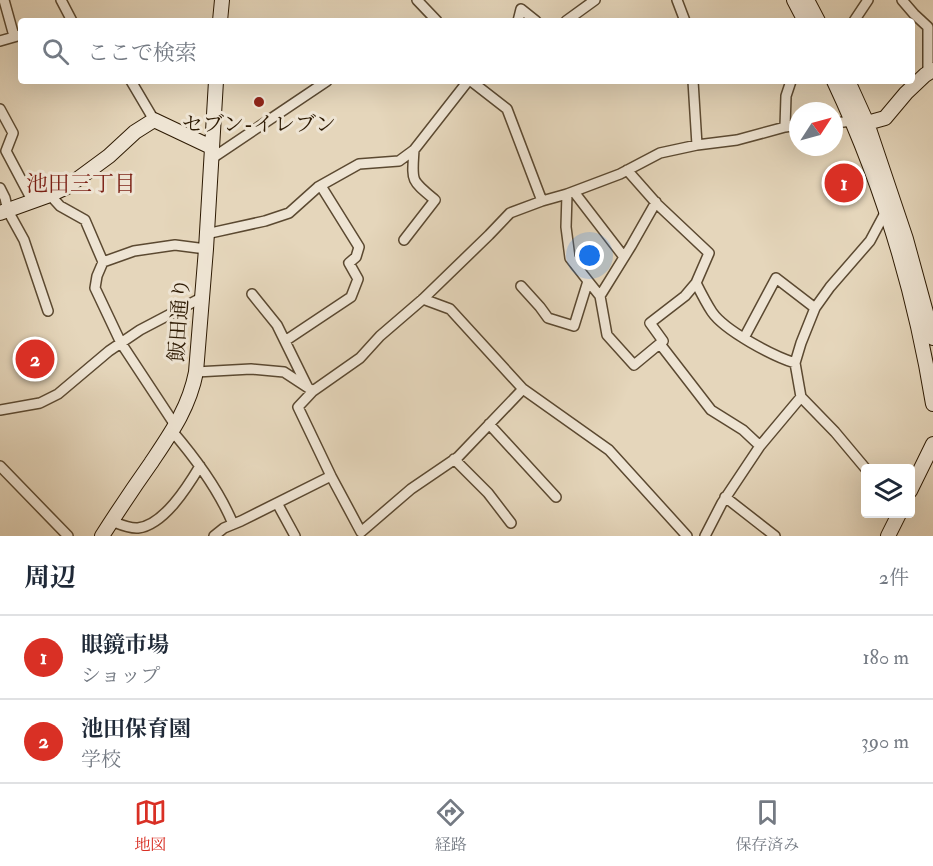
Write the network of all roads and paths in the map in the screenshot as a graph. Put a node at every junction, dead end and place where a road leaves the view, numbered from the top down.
1 (4, 0) edge
2 (61, 0) edge
3 (222, 0) edge
4 (417, 0) edge
5 (595, 0) edge
6 (677, 0) edge
7 (794, 0) edge
8 (807, 0) edge
9 (868, 0) edge
10 (902, 0) edge
11 (69, 18) edge
12 (220, 18) edge
13 (431, 18) edge
14 (519, 18) edge
15 (532, 18) edge
16 (570, 18) edge
17 (684, 18) edge
18 (803, 18) edge
19 (816, 18) edge
20 (856, 18) edge
21 (18, 35) edge
22 (0, 40) edge
23 (931, 71) edge
24 (133, 84) edge
25 (216, 84) edge
26 (322, 84) edge
27 (468, 84) edge
28 (474, 84) edge
29 (693, 84) edge
30 (790, 84) edge
31 (836, 84) edge
32 (849, 84) edge
33 (0, 109) edge
34 (154, 120) junction
35 (860, 122) junction
36 (843, 123) edge
37 (785, 126) junction
38 (789, 126) edge
39 (697, 145) junction
40 (414, 150) junction
41 (211, 153) junction
42 (627, 170) junction
43 (321, 186) junction
44 (0, 188) edge
45 (570, 193) junction
46 (50, 195) junction
47 (542, 201) junction
48 (33, 202) junction
49 (656, 202) junction
50 (886, 211) junction
51 (4, 212) edge
52 (206, 234) junction
53 (404, 240) dead end
54 (206, 249) junction
55 (624, 258) junction
56 (103, 262) junction
57 (588, 282) junction
58 (696, 283) junction
59 (521, 286) dead end
60 (252, 294) dead end
61 (600, 296) junction
62 (201, 298) junction
63 (423, 299) junction
64 (815, 308) junction
65 (48, 311) dead end
66 (744, 338) junction
67 (933, 338) edge
68 (285, 341) junction
69 (121, 343) junction
70 (660, 344) junction
71 (795, 363) junction
72 (196, 372) junction
73 (523, 388) junction
74 (310, 390) junction
75 (801, 397) junction
76 (933, 404) edge
77 (0, 410) edge
78 (489, 424) junction
79 (174, 428) junction
80 (933, 444) edge
81 (760, 446) junction
82 (454, 459) junction
83 (863, 464) edge
84 (0, 466) edge
85 (200, 466) junction
86 (331, 476) junction
87 (915, 481) edge
88 (556, 496) dead end
89 (726, 497) junction
90 (277, 503) junction
91 (897, 518) edge
92 (111, 521) junction
93 (510, 523) dead end
94 (233, 524) junction
95 (892, 533) edge
96 (357, 534) edge
97 (68, 536) edge
98 (102, 536) edge
99 (214, 536) edge
100 (295, 536) edge
101 (687, 536) edge
102 (705, 536) edge
103 (775, 536) edge

1 - 21 street
2 - 11 street
3 - 12 street
4 - 13 street
5 - 16 street
6 - 17 street
7 - 18 street
8 - 19 street
9 - 20 street
10 - 23 street
14 - 15 street
21 - 22 street
23 - 35 street
24 - 34 street
25 - 41 street, 飯田通り
26 - 41 street
27 - 40 street
28 - 47 street
29 - 39 street
30 - 37 street
31 - 35 street
32 - 35 street
33 - 48 street
34 - 41 street
34 - 46 street
35 - 36 street
35 - 50 street
35 - 67 street
37 - 38 street
37 - 39 street
39 - 42 street
40 - 43 street
40 - 53 street
41 - 52 street, 飯田通り
42 - 45 street
42 - 49 street
43 - 52 street
43 - 68 street
44 - 51 street
45 - 47 street
45 - 55 street
45 - 57 street
46 - 48 street
46 - 56 street
47 - 63 street
48 - 51 street
49 - 55 street
49 - 58 street
50 - 64 street
50 - 76 street
51 - 65 street
52 - 54 street, 飯田通り
54 - 56 street
54 - 62 street, 飯田通り
55 - 61 street
56 - 69 street
57 - 59 street
57 - 61 street
58 - 66 street
58 - 70 street
60 - 68 street
61 - 70 street
62 - 69 street
62 - 72 street, 飯田通り
63 - 73 street
63 - 74 street
64 - 66 street
64 - 71 street
66 - 71 street
68 - 74 street
69 - 77 street
69 - 79 street
70 - 81 street
71 - 75 street
72 - 74 street
72 - 79 street, 飯田通り
73 - 78 street
73 - 101 street
74 - 86 street
75 - 81 street
75 - 83 street
78 - 82 street
78 - 88 street
79 - 85 street
79 - 92 street, 飯田通り
80 - 87 street
81 - 89 street
82 - 93 street
82 - 96 street
84 - 97 street
85 - 92 street
85 - 94 street
86 - 90 street
86 - 96 street
89 - 102 street
89 - 103 street
90 - 94 street
90 - 100 street
91 - 95 street
92 - 98 street, 飯田通り
94 - 99 street

